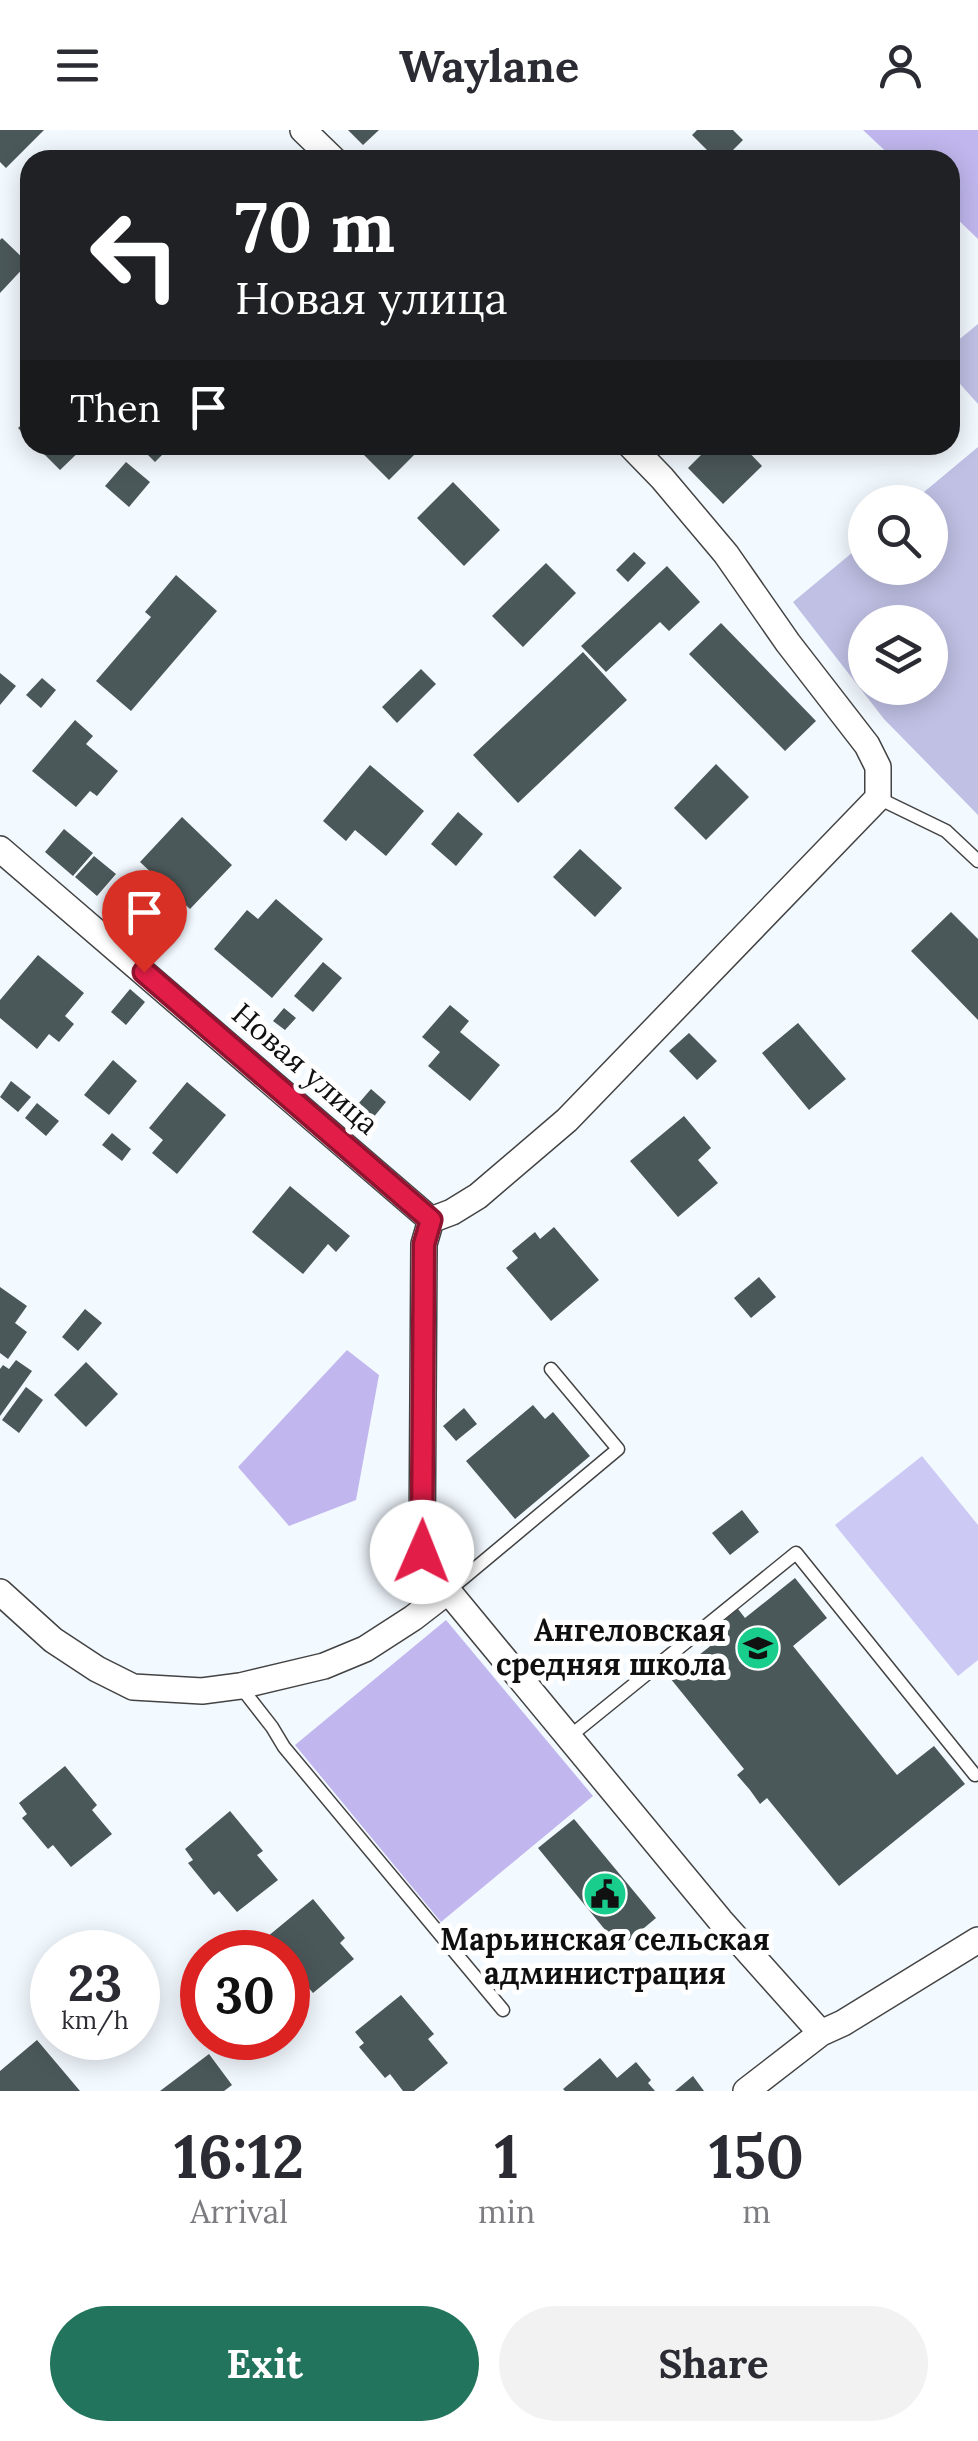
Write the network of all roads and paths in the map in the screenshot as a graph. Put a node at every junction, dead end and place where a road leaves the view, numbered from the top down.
1 (302, 130) edge
2 (323, 150) edge
3 (640, 455) edge
4 (878, 798) junction
5 (0, 848) edge
6 (978, 861) edge
7 (431, 1220) junction
8 (551, 1370) dead end
9 (448, 1591) junction
10 (0, 1592) edge
11 (240, 1686) junction
12 (569, 1737) junction
13 (975, 1776) dead end
14 (978, 1940) edge
15 (502, 2010) dead end
16 (820, 2033) junction
17 (746, 2091) edge

1 - 2 street
3 - 4 street
4 - 6 lane
4 - 7 street
5 - 7 street, Новая улица
7 - 9 street
8 - 9 lane
9 - 11 street
9 - 12 street
10 - 11 street
11 - 15 lane
12 - 13 lane
12 - 16 street
14 - 16 street
16 - 17 street

